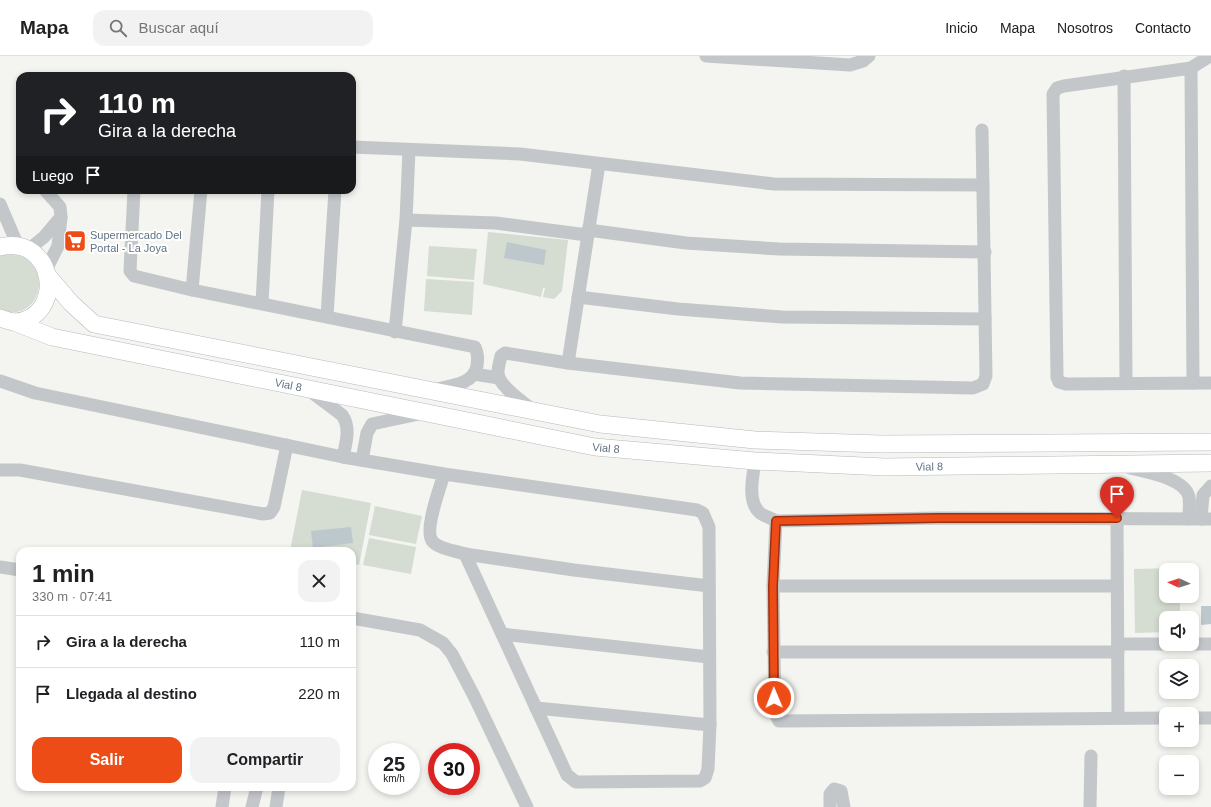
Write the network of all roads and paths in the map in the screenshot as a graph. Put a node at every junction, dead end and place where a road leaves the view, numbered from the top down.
1 (706, 56) edge
2 (869, 56) edge
3 (1210, 56) edge
4 (789, 59) edge
5 (1191, 68) junction
6 (1124, 76) junction
7 (982, 130) dead end
8 (356, 147) edge
9 (409, 150) junction
10 (599, 164) junction
11 (983, 185) junction
12 (49, 194) edge
13 (134, 194) edge
14 (201, 194) edge
15 (268, 194) edge
16 (335, 194) edge
17 (0, 204) edge
18 (61, 217) junction
19 (406, 220) junction
20 (588, 233) junction
21 (0, 247) edge
22 (23, 248) junction
23 (985, 252) junction
24 (47, 273) junction
25 (192, 290) junction
26 (578, 297) junction
27 (262, 303) junction
28 (327, 316) junction
29 (985, 319) junction
30 (7, 320) edge
31 (395, 332) junction
32 (568, 363) junction
33 (474, 374) junction
34 (499, 378) junction
35 (0, 381) edge
36 (1126, 382) junction
37 (1193, 383) junction
38 (1211, 383) edge
39 (310, 391) junction
40 (429, 391) junction
41 (534, 411) junction
42 (423, 413) junction
43 (347, 429) junction
44 (368, 432) junction
45 (1211, 442) edge
46 (287, 445) junction
47 (343, 457) junction
48 (362, 460) junction
49 (755, 461) junction
50 (1116, 463) junction
51 (1211, 463) edge
52 (0, 470) edge
53 (444, 474) junction
54 (1208, 489) edge
55 (1187, 492) junction
56 (1117, 518) junction
57 (1200, 519) edge
58 (776, 521) junction
59 (465, 554) junction
60 (0, 567) edge
61 (16, 569) edge
62 (709, 586) junction
63 (773, 586) junction
64 (1117, 586) junction
65 (356, 619) edge
66 (502, 634) junction
67 (1199, 644) edge
68 (1211, 644) edge
69 (1159, 645) edge
70 (1118, 648) junction
71 (773, 652) junction
72 (709, 657) junction
73 (536, 708) junction
74 (1118, 718) junction
75 (1159, 718) edge
76 (1199, 718) edge
77 (1211, 718) edge
78 (710, 725) junction
79 (1091, 756) dead end
80 (224, 791) edge
81 (256, 791) edge
82 (278, 791) edge
83 (222, 807) edge
84 (252, 807) edge
85 (276, 807) edge
86 (527, 807) edge
87 (830, 807) edge
88 (844, 807) edge
89 (1090, 807) edge

1 - 4 street
2 - 4 street
3 - 5 street
5 - 6 street
5 - 37 street
6 - 36 street
6 - 36 street
7 - 11 street
8 - 9 street
9 - 10 street
9 - 19 street
10 - 11 street
10 - 20 street
11 - 23 street
12 - 18 street
13 - 25 street
14 - 25 street
15 - 27 street
16 - 28 street
17 - 22 street
18 - 22 street
18 - 24 street
19 - 20 street
19 - 31 street
20 - 23 street
20 - 26 street
21 - 22 main road
22 - 24 main road, Vial 8
23 - 29 street
24 - 30 main road
24 - 40 main road, Vial 8
25 - 27 street
26 - 29 street
26 - 32 street
27 - 28 street
28 - 31 street
29 - 32 street
30 - 39 main road, Vial 8
31 - 33 street
32 - 34 street
33 - 34 street
33 - 40 street
34 - 41 street
35 - 46 street
36 - 37 street
37 - 38 street
39 - 42 main road, Vial 8
39 - 43 street
40 - 41 main road, Vial 8
41 - 45 main road, Vial 8
42 - 44 street
42 - 49 main road, Vial 8
43 - 44 street
43 - 47 street
44 - 48 street
46 - 47 street
46 - 52 street
47 - 48 street
48 - 53 street
49 - 50 main road, Vial 8
49 - 58 street
50 - 51 main road, Vial 8
50 - 55 street
53 - 59 street
53 - 62 street
54 - 55 street
54 - 57 street
55 - 57 street
56 - 57 street
56 - 58 street
56 - 64 street
58 - 63 street
59 - 62 street
59 - 66 street
60 - 61 street
62 - 72 street
63 - 64 street
63 - 71 street
64 - 70 street
65 - 86 street
66 - 72 street
66 - 73 street
67 - 68 street
69 - 70 street
70 - 71 street
70 - 74 street
71 - 74 street
72 - 78 street
73 - 78 street
73 - 78 street
74 - 75 street
76 - 77 street
79 - 89 street
80 - 83 street
81 - 84 street
82 - 85 street
87 - 88 street

